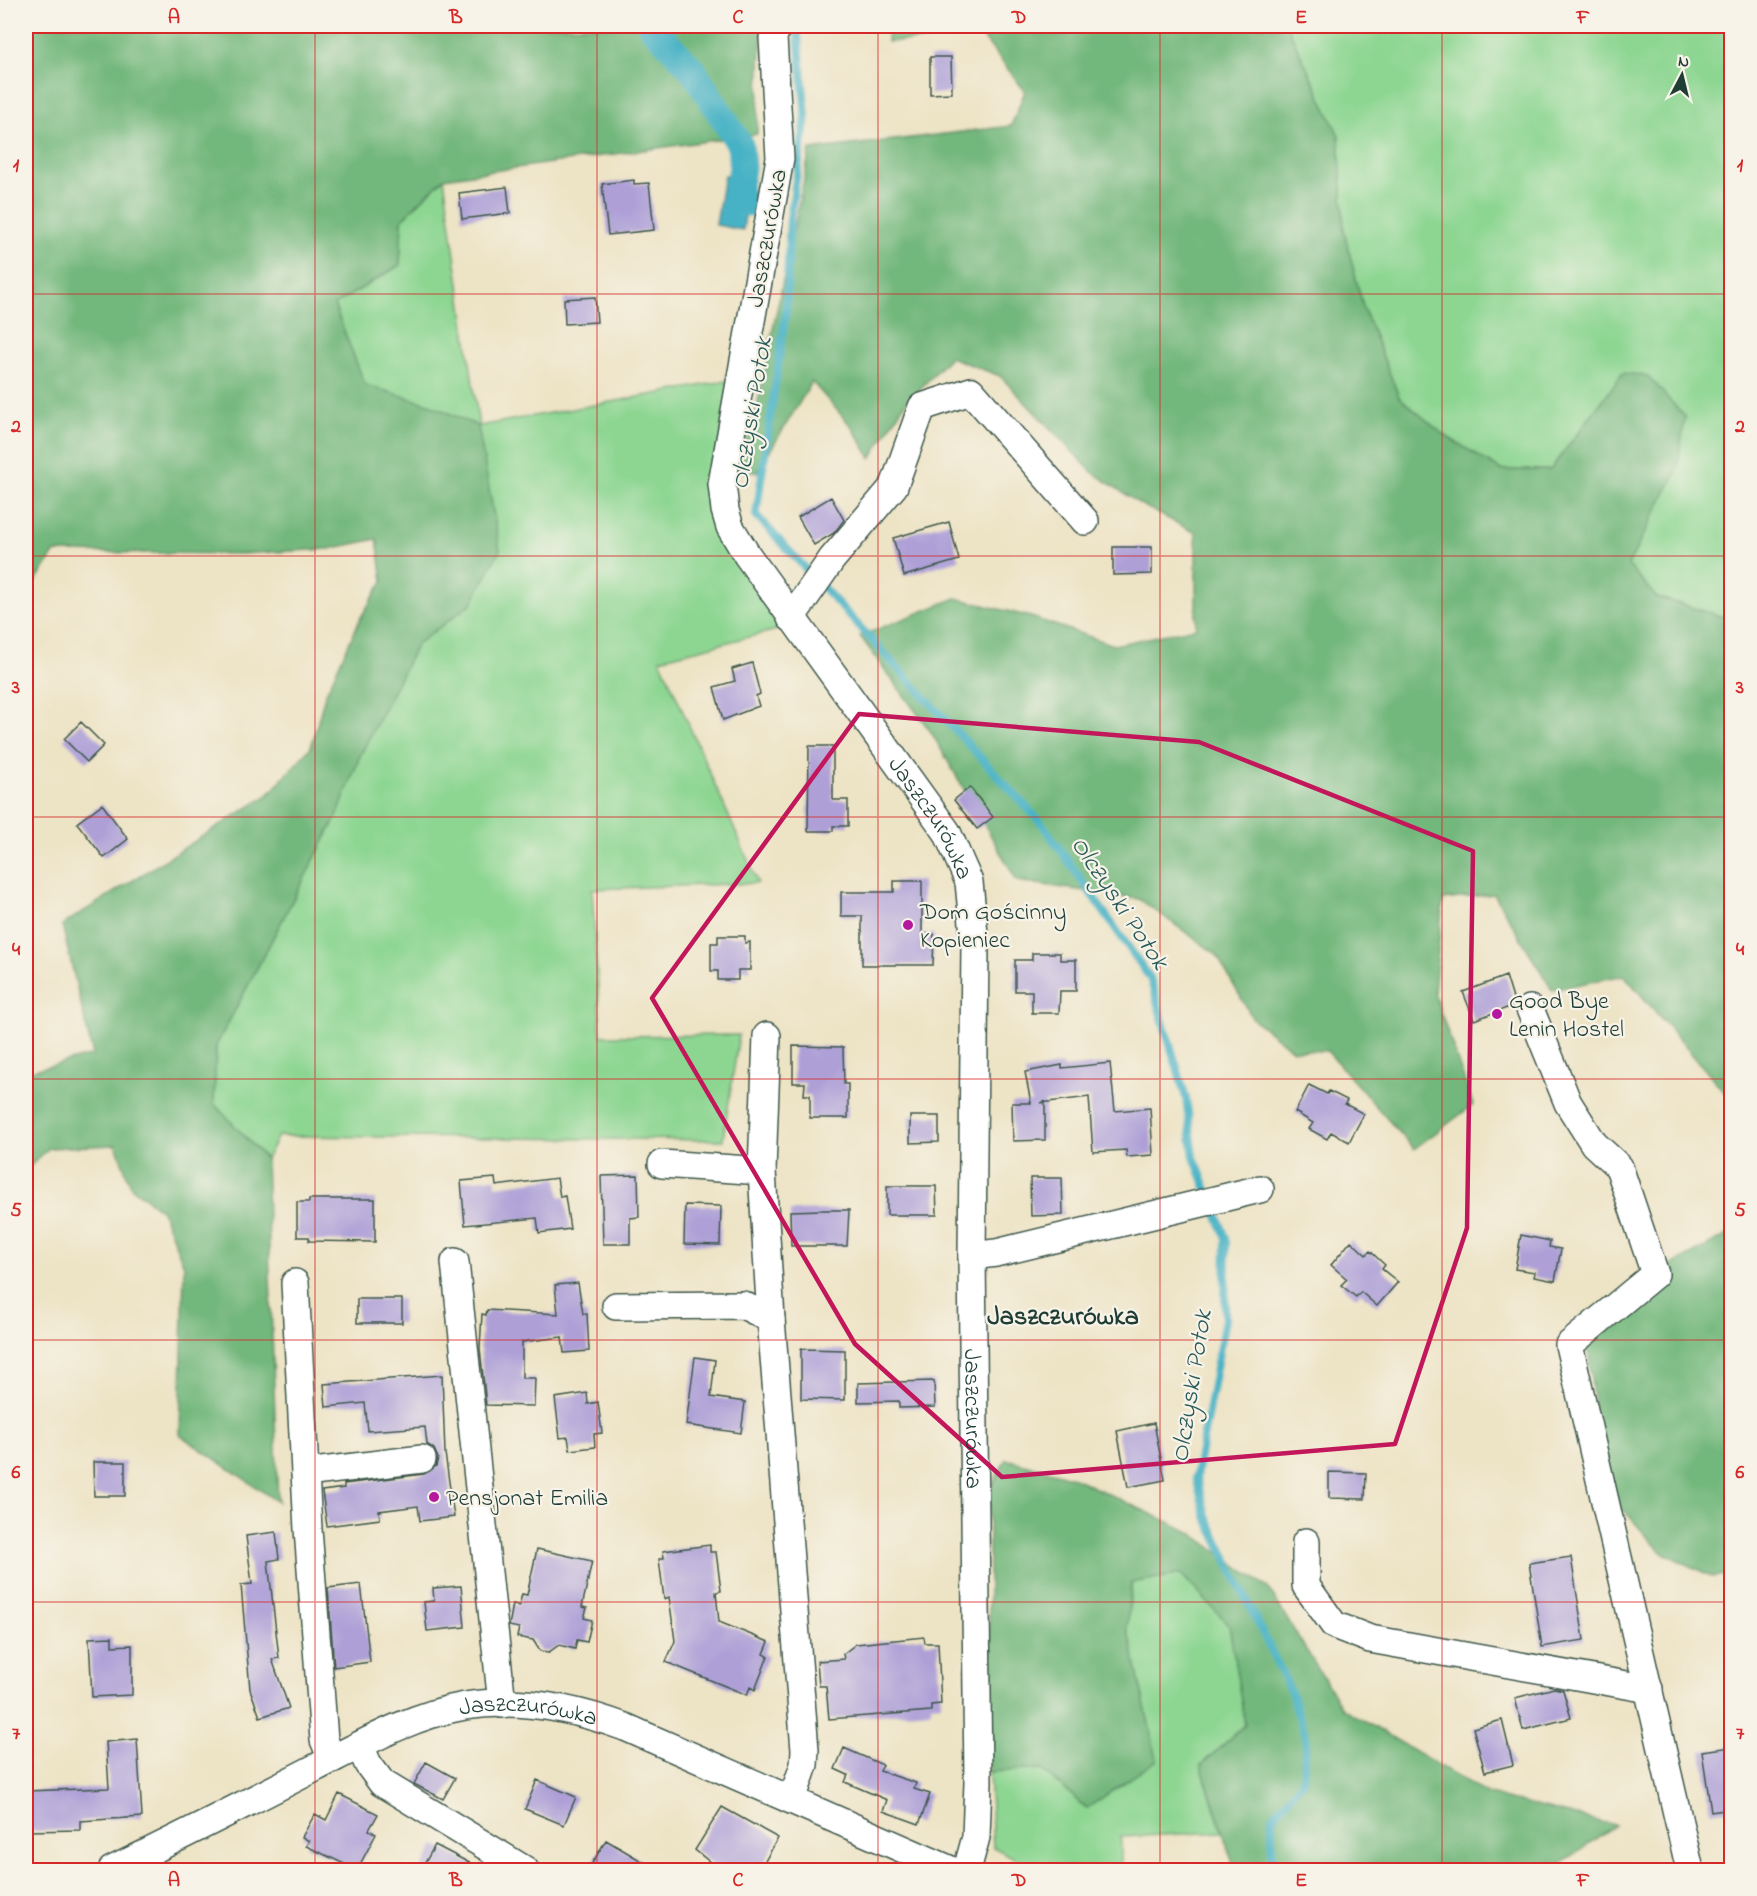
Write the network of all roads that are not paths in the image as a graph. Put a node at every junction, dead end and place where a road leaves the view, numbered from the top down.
1 (775, 32) edge
2 (1085, 520) dead end
3 (790, 618) junction
4 (1530, 1009) dead end
5 (767, 1036) dead end
6 (662, 1164) dead end
7 (762, 1171) junction
8 (1260, 1189) dead end
9 (972, 1256) junction
10 (455, 1262) dead end
11 (295, 1283) dead end
12 (616, 1306) dead end
13 (771, 1319) junction
14 (422, 1459) dead end
15 (305, 1473) junction
16 (1306, 1542) dead end
17 (1649, 1689) junction
18 (502, 1704) junction
19 (360, 1746) junction
20 (332, 1760) junction
21 (792, 1800) junction
22 (112, 1870) edge
23 (525, 1870) edge
24 (951, 1870) edge
25 (967, 1870) edge
26 (1690, 1870) edge

1 - 3 street, Jaszczurówka
2 - 3 street
3 - 9 street, Jaszczurówka
4 - 17 street
5 - 7 street
6 - 7 street
7 - 13 street
8 - 9 street
9 - 25 street, Jaszczurówka
10 - 18 street
11 - 15 street
12 - 13 street
13 - 21 street
14 - 15 street
15 - 20 street
16 - 17 street
17 - 26 street
18 - 19 street, Jaszczurówka
18 - 21 street, Jaszczurówka
19 - 20 street, Jaszczurówka
19 - 23 street
20 - 22 street, Jaszczurówka
21 - 24 street, Jaszczurówka

